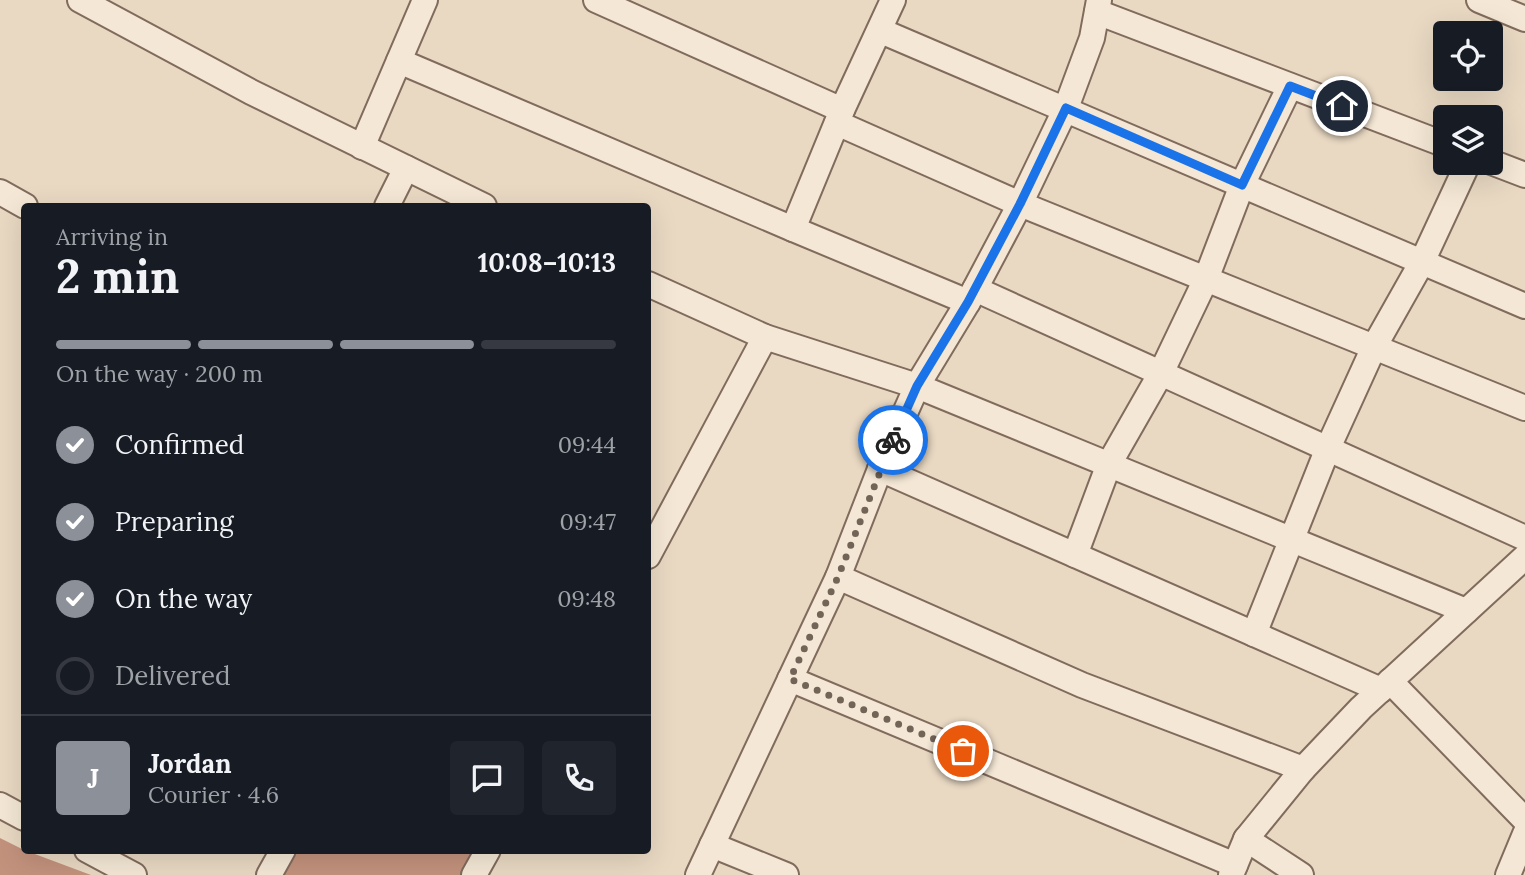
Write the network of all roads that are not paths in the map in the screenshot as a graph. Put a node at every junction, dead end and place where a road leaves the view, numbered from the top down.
1 (80, 0) edge
2 (425, 0) edge
3 (596, 0) edge
4 (894, 0) edge
5 (1479, 0) edge
6 (1098, 6) edge
7 (1525, 19) edge
8 (881, 31) junction
9 (399, 61) junction
10 (1290, 86) junction
11 (1066, 108) junction
12 (840, 116) junction
13 (1433, 140) edge
14 (362, 147) junction
15 (1503, 167) edge
16 (406, 168) junction
17 (1462, 175) edge
18 (1525, 175) edge
19 (1242, 185) junction
20 (0, 192) edge
21 (388, 203) edge
22 (478, 203) edge
23 (21, 204) edge
24 (1020, 204) junction
25 (793, 229) junction
26 (1422, 262) junction
27 (1206, 279) junction
28 (651, 285) edge
29 (972, 295) junction
30 (1525, 306) edge
31 (765, 337) junction
32 (1374, 347) junction
33 (1161, 373) junction
34 (917, 386) junction
35 (1525, 408) edge
36 (1328, 448) junction
37 (1109, 464) junction
38 (880, 468) junction
39 (1290, 538) junction
40 (1525, 538) edge
41 (651, 550) edge
42 (1075, 555) junction
43 (1525, 557) edge
44 (838, 577) junction
45 (1466, 611) junction
46 (1254, 634) junction
47 (790, 679) junction
48 (1385, 686) junction
49 (1303, 769) junction
50 (0, 805) edge
51 (21, 816) edge
52 (1525, 820) edge
53 (1525, 834) edge
54 (1246, 839) junction
55 (712, 845) junction
56 (95, 854) edge
57 (281, 854) edge
58 (486, 854) edge
59 (1233, 870) edge
60 (134, 875) edge
61 (268, 875) edge
62 (474, 875) edge
63 (698, 875) edge
64 (786, 875) edge
65 (1301, 875) edge
66 (1508, 875) edge

1 - 14 street
2 - 9 street
3 - 12 street
4 - 8 street
5 - 7 street
6 - 10 street
6 - 11 street
8 - 11 street
8 - 12 street
9 - 14 street
9 - 25 street
10 - 13 street
10 - 19 street
11 - 19 street
11 - 24 street
12 - 24 street
12 - 25 street
14 - 16 street
15 - 18 street
16 - 21 street
16 - 22 street
17 - 26 street
19 - 26 street
19 - 27 street
20 - 23 street
24 - 27 street
24 - 29 street
25 - 29 street
26 - 30 street
26 - 32 street
27 - 32 street
27 - 33 street
28 - 31 street
29 - 33 street
29 - 34 street
31 - 34 street
31 - 41 street
32 - 35 street
32 - 36 street
33 - 36 street
33 - 37 street
34 - 37 street
34 - 38 street
36 - 39 street
36 - 40 street
37 - 39 street
37 - 42 street
38 - 42 street
38 - 44 street
39 - 45 street
39 - 46 street
42 - 46 street
43 - 45 street
44 - 47 street
44 - 49 street
45 - 48 street
46 - 48 street
47 - 55 street
47 - 59 street
48 - 49 street
48 - 52 street
49 - 54 street
50 - 51 street
53 - 66 street
54 - 59 street
54 - 65 street
55 - 63 street
55 - 64 street
56 - 60 street
57 - 61 street
58 - 62 street

